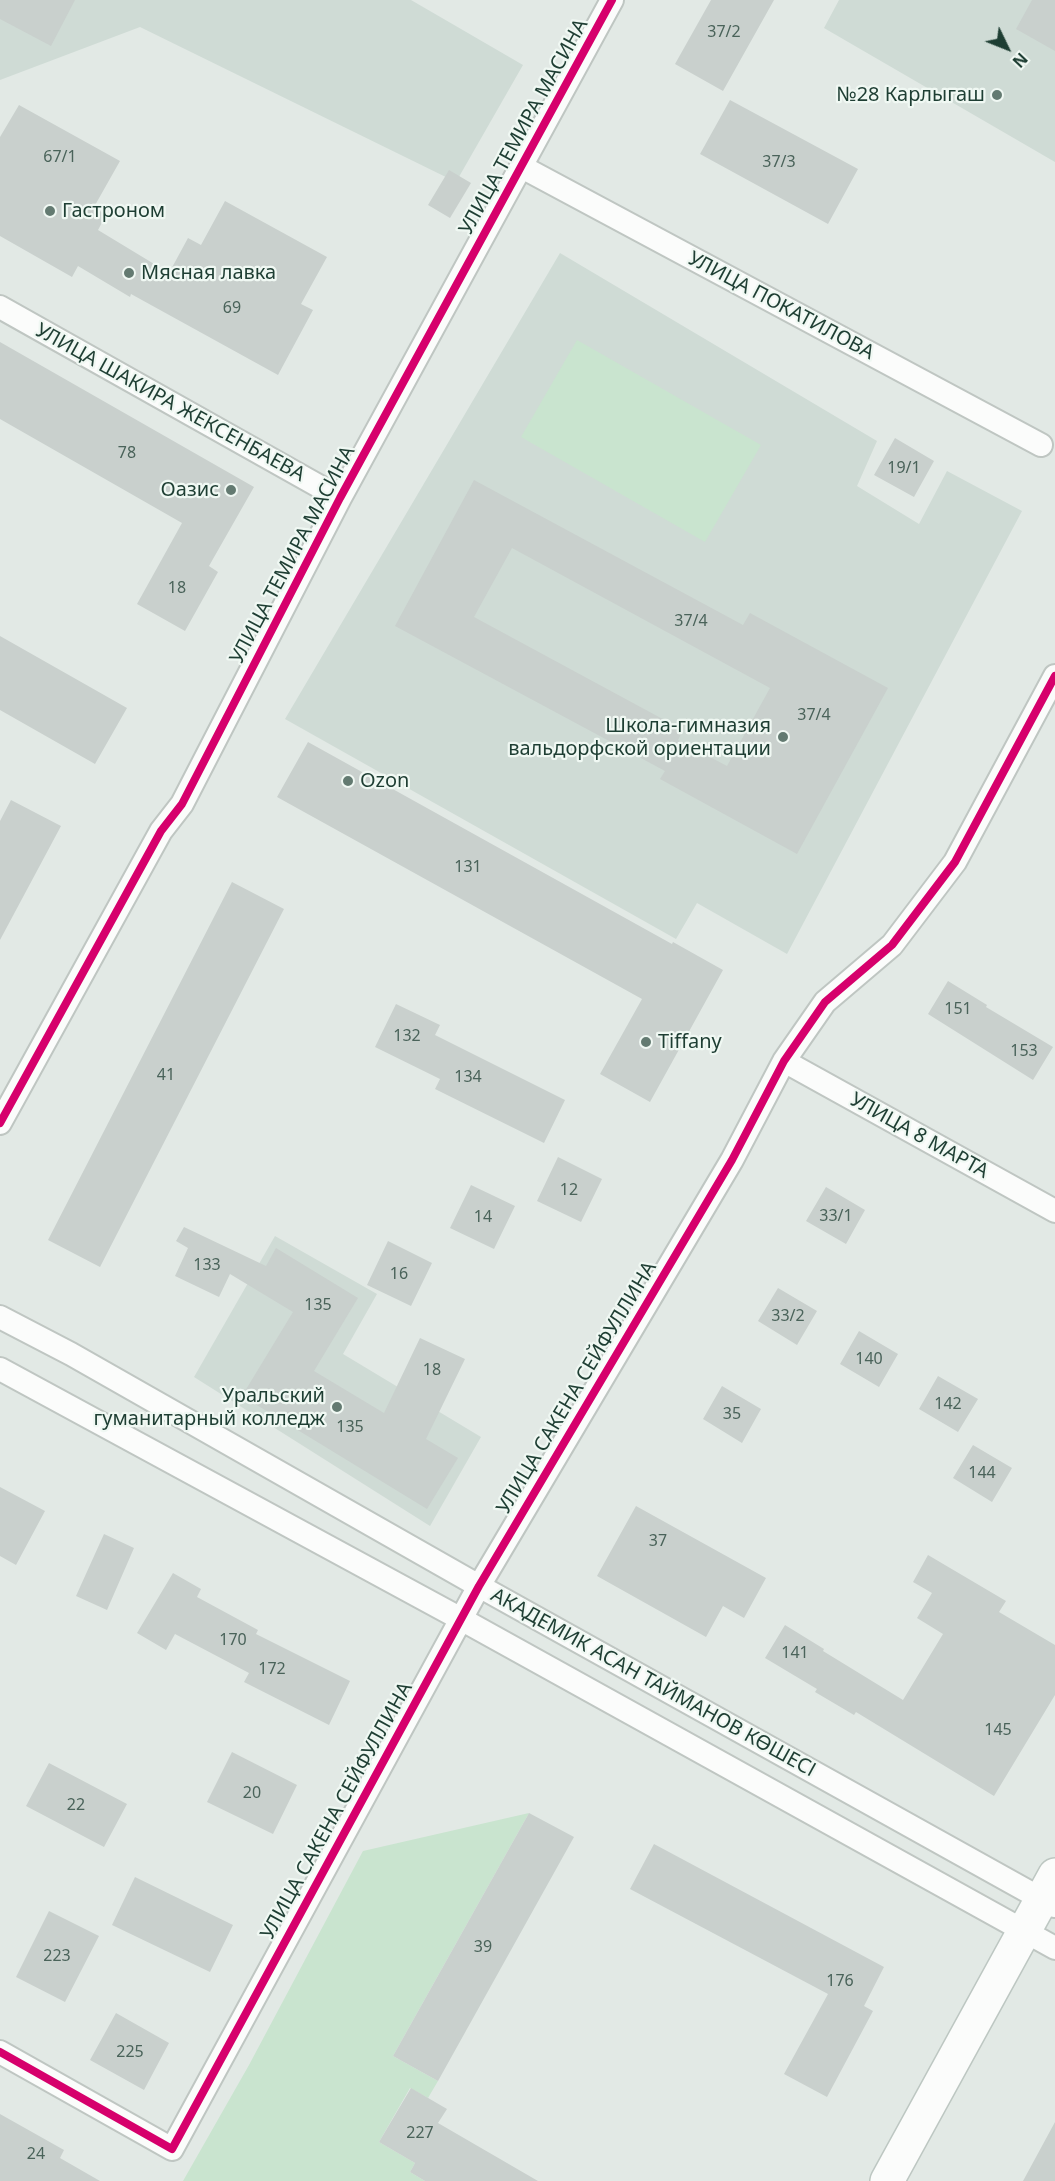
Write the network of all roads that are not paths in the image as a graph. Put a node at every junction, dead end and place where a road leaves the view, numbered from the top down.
1 (612, 0) edge
2 (522, 167) junction
3 (0, 307) edge
4 (1041, 446) dead end
5 (340, 498) junction
6 (1055, 676) edge
7 (784, 1061) junction
8 (0, 1124) edge
9 (1055, 1211) edge
10 (0, 1317) edge
11 (0, 1369) edge
12 (479, 1586) junction
13 (460, 1619) junction
14 (1051, 1894) edge
15 (1024, 1931) junction
16 (1055, 1948) edge
17 (0, 2052) edge
18 (887, 2181) edge

1 - 2 street, УЛИЦА ТЕМИРА МАСИНА
2 - 4 street, УЛИЦА ПОКАТИЛОВА
2 - 5 street, УЛИЦА ТЕМИРА МАСИНА
3 - 5 street, УЛИЦА ШАКИРА ЖЕКСЕНБАЕВА
5 - 8 street, УЛИЦА ТЕМИРА МАСИНА
6 - 7 street, УЛИЦА САКЕНА СЕЙФУЛЛИНА
7 - 9 street, УЛИЦА 8 МАРТА
7 - 12 street, УЛИЦА САКЕНА СЕЙФУЛЛИНА
10 - 12 street, АКАДЕМИК АСАН ТАЙМАНОВ КӨШЕСІ
11 - 13 street, АКАДЕМИК АСАН ТАЙМАНОВ КӨШЕСІ
12 - 13 street, УЛИЦА САКЕНА СЕЙФУЛЛИНА
12 - 14 street, АКАДЕМИК АСАН ТАЙМАНОВ КӨШЕСІ
13 - 15 street, АКАДЕМИК АСАН ТАЙМАНОВ КӨШЕСІ
13 - 17 street, УЛИЦА САКЕНА СЕЙФУЛЛИНА
14 - 15 street
15 - 16 street, АКАДЕМИК АСАН ТАЙМАНОВ КӨШЕСІ
15 - 18 street

